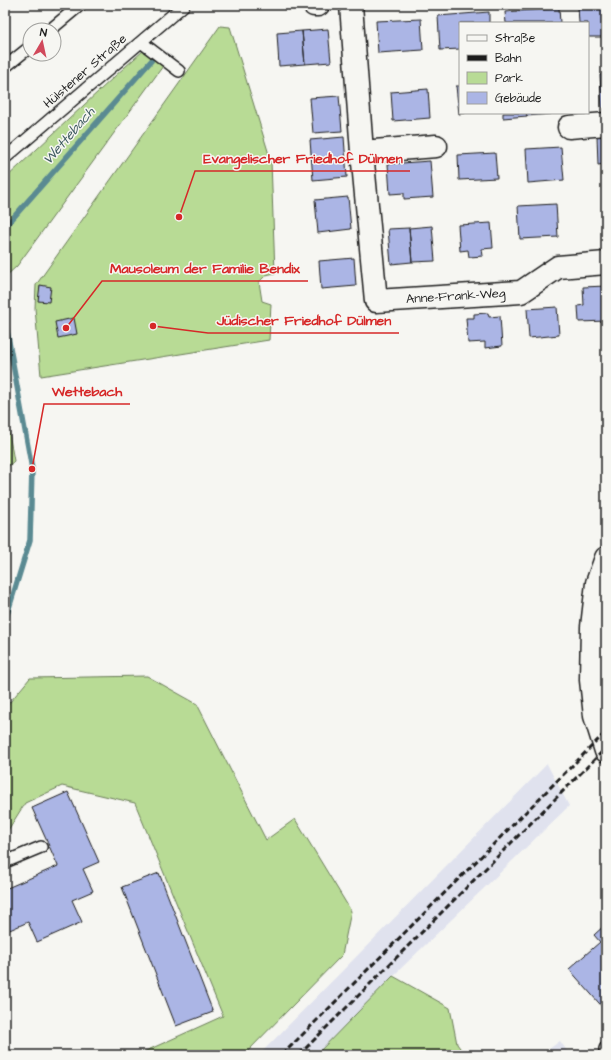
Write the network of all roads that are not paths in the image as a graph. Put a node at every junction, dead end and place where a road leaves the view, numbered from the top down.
1 (80, 5) edge
2 (184, 5) edge
3 (314, 5) edge
4 (318, 5) edge
5 (351, 5) edge
6 (60, 22) edge
7 (140, 42) junction
8 (22, 53) edge
9 (5, 67) edge
10 (179, 71) dead end
11 (606, 124) edge
12 (569, 127) dead end
13 (436, 146) dead end
14 (362, 152) junction
15 (5, 158) edge
16 (606, 263) edge
17 (606, 558) edge
18 (606, 752) edge
19 (41, 847) dead end
20 (5, 862) edge
21 (606, 1047) edge
22 (605, 1055) edge

1 - 6 lane
2 - 7 lane, Hülstener Straße
3 - 4 street
5 - 14 street, Anne-Frank-Weg
7 - 10 lane
7 - 15 lane, Hülstener Straße
8 - 9 lane
11 - 12 street
13 - 14 street
14 - 16 street, Anne-Frank-Weg
17 - 18 street
19 - 20 lane
21 - 22 lane

